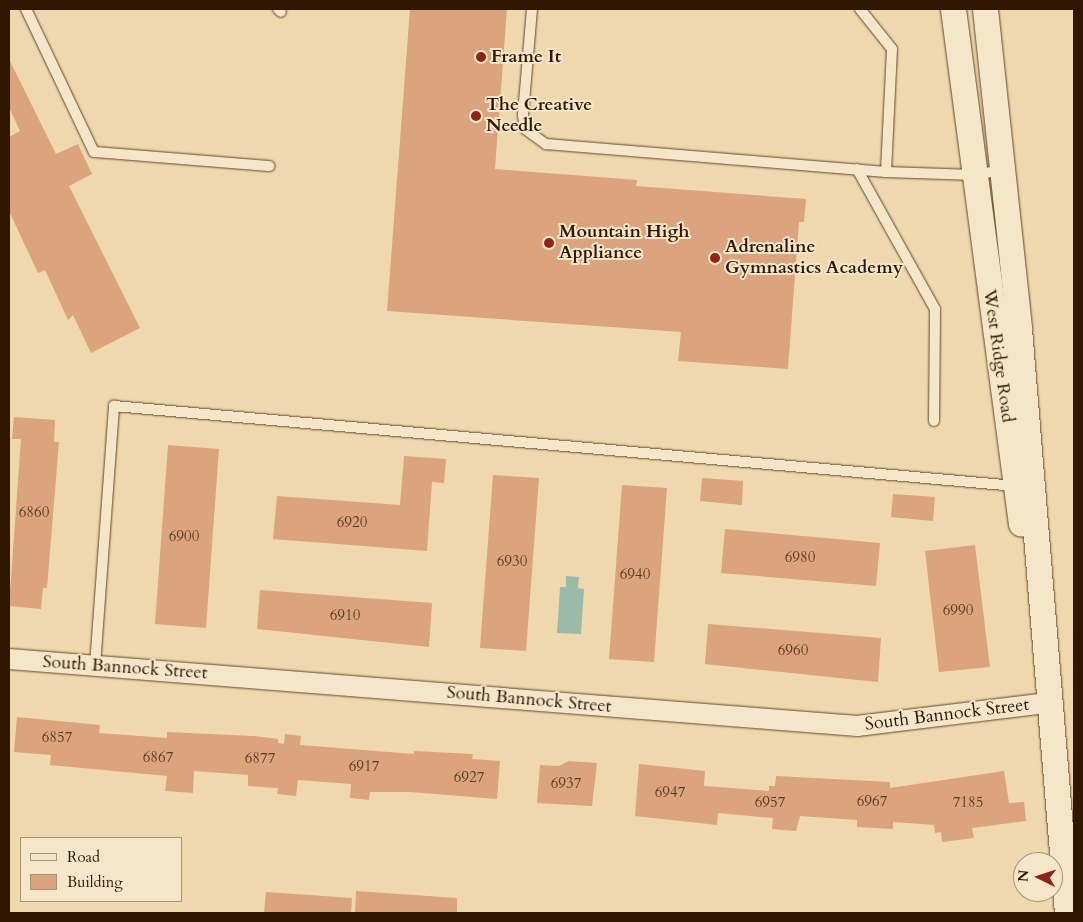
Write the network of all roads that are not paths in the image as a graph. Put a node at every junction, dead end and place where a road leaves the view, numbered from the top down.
1 (26, 9) edge
2 (532, 9) edge
3 (860, 9) edge
4 (953, 9) edge
5 (985, 9) edge
6 (269, 166) dead end
7 (857, 169) junction
8 (1003, 169) junction
9 (886, 172) junction
10 (974, 175) junction
11 (934, 421) dead end
12 (1024, 487) junction
13 (9, 659) edge
14 (95, 666) junction
15 (1048, 703) junction
16 (1068, 913) edge

1 - 6 lane
2 - 7 lane
3 - 9 lane
4 - 10 street, West Ridge Road
5 - 8 street, West Ridge Road
7 - 9 lane
7 - 11 lane
8 - 10 lane
8 - 12 street, West Ridge Road
9 - 10 lane
10 - 12 street, West Ridge Road
12 - 14 lane
12 - 15 street, West Ridge Road
13 - 14 street, South Bannock Street
14 - 15 street, South Bannock Street
15 - 16 street, West Ridge Road

